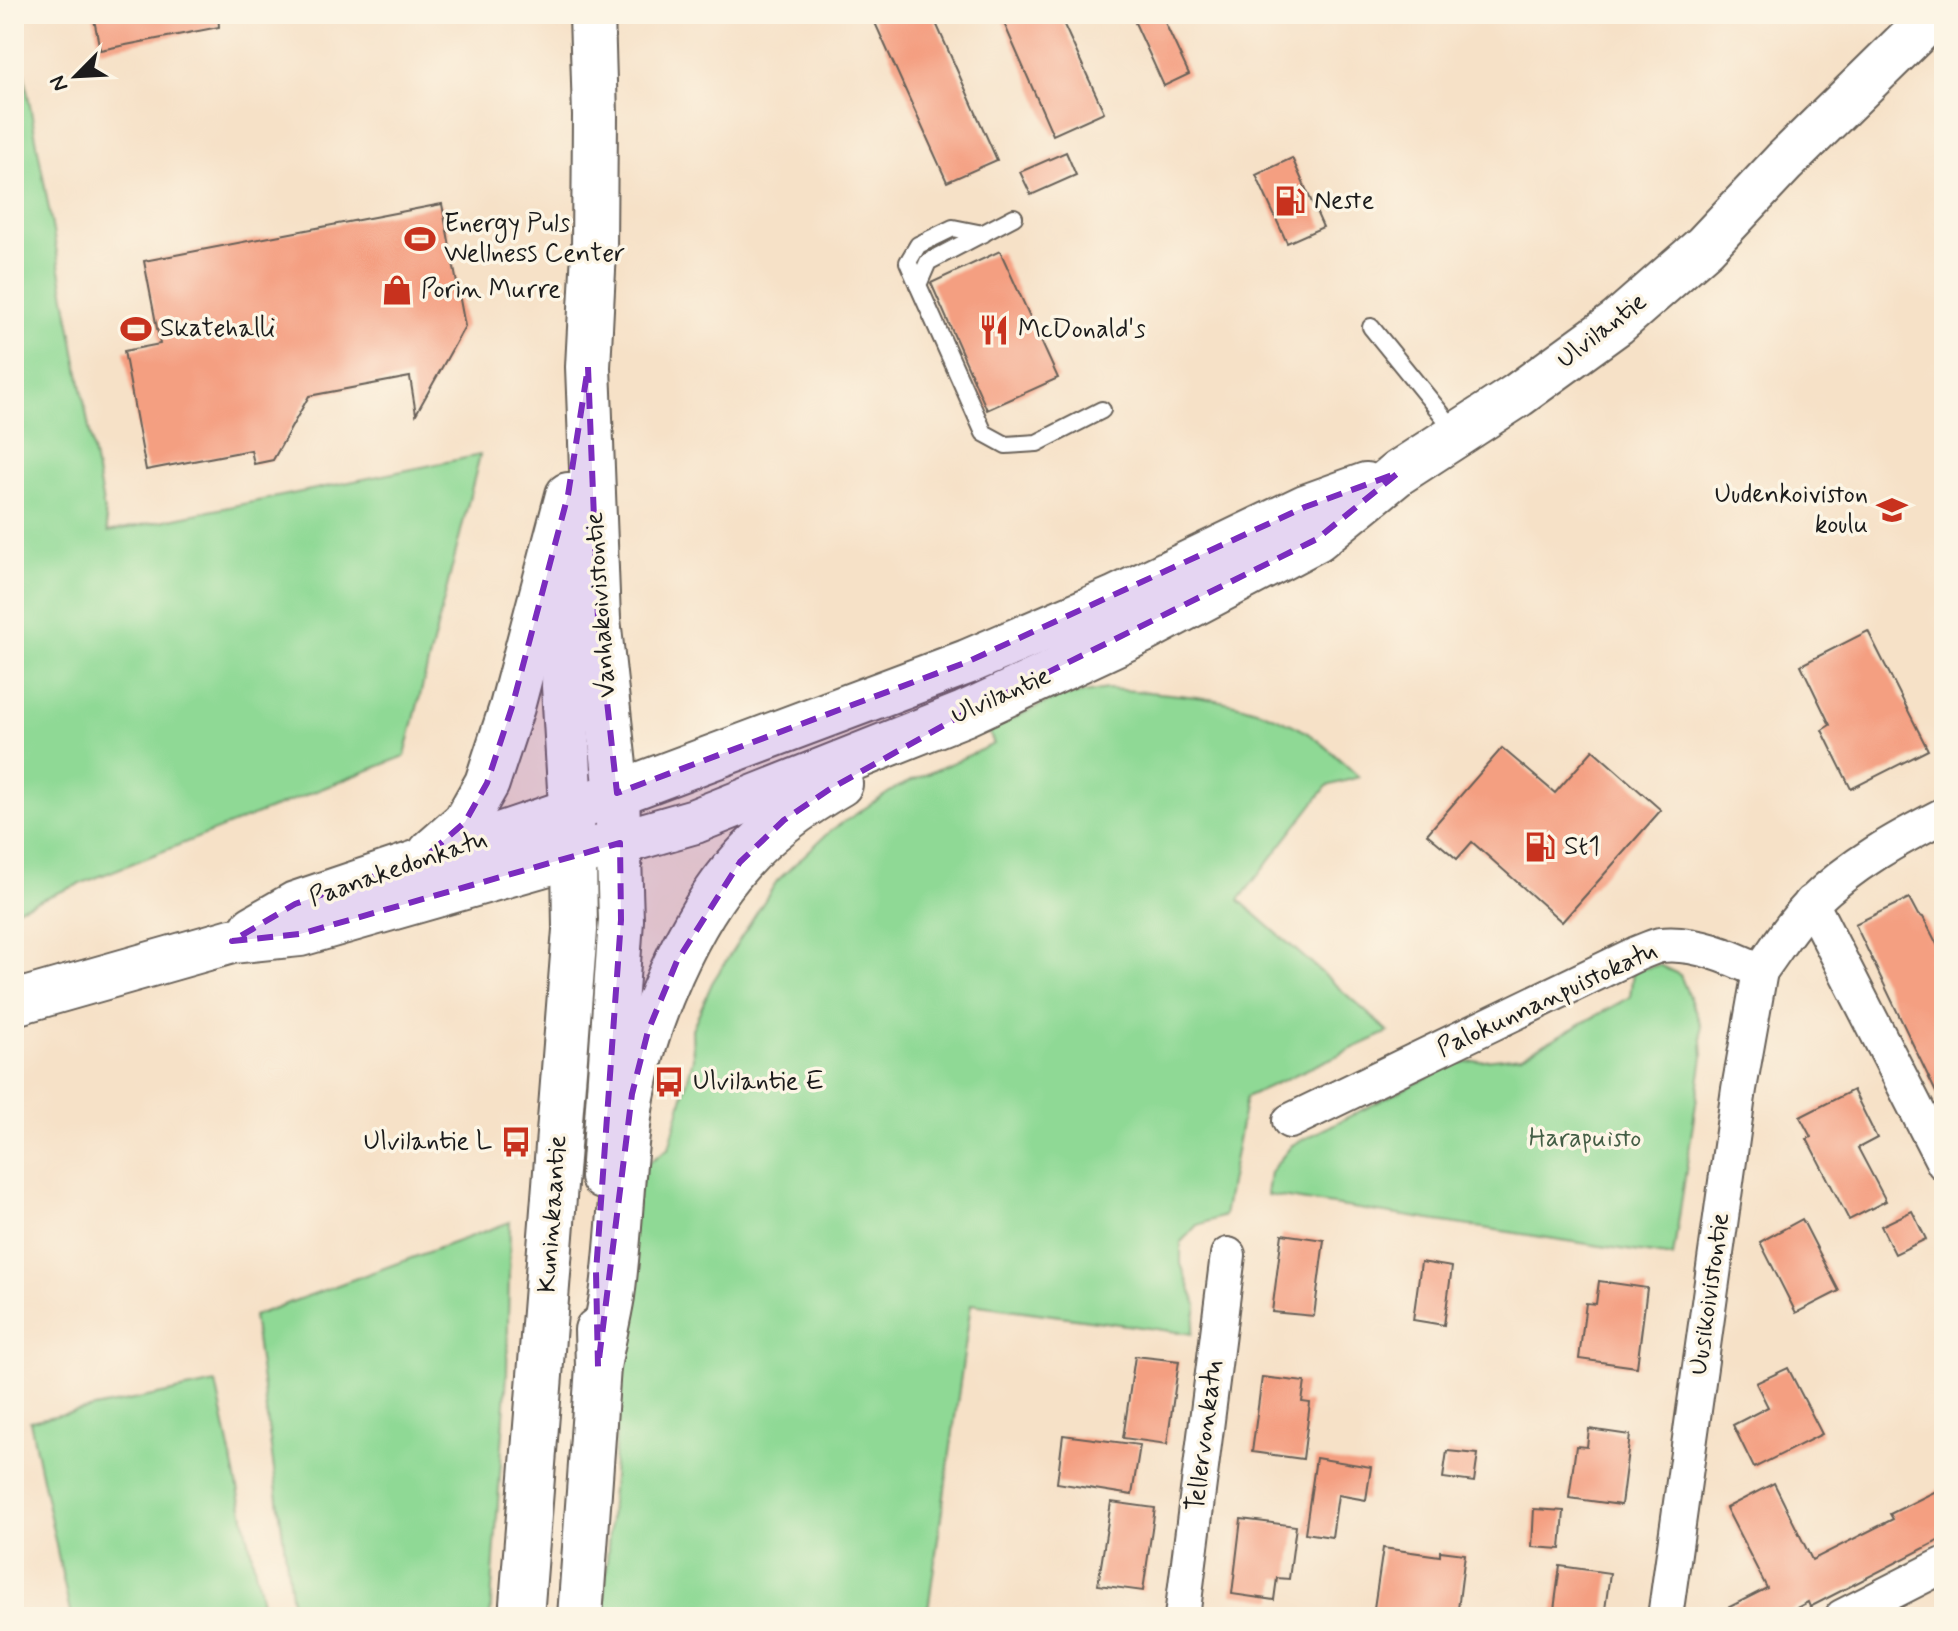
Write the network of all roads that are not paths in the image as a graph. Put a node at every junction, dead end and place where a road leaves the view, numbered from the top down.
1 (592, 14) edge
2 (1898, 14) edge
3 (1935, 14) edge
4 (1784, 162) junction
5 (1014, 217) dead end
6 (1371, 327) dead end
7 (588, 367) junction
8 (1102, 410) dead end
9 (1458, 434) junction
10 (1398, 473) junction
11 (568, 495) junction
12 (964, 714) junction
13 (617, 793) junction
14 (570, 811) junction
15 (1944, 815) edge
16 (620, 843) junction
17 (574, 857) junction
18 (423, 859) junction
19 (1811, 903) junction
20 (232, 941) junction
21 (1760, 971) junction
22 (14, 1003) edge
23 (1290, 1121) dead end
24 (1944, 1163) edge
25 (1228, 1255) dead end
26 (598, 1367) junction
27 (1944, 1565) edge
28 (521, 1617) edge
29 (580, 1617) edge
30 (1182, 1617) edge
31 (1665, 1617) edge
32 (1842, 1617) edge

1 - 7 main road, Vanhakoivistontie
2 - 4 main road, Ulvilantie
3 - 4 main road, Ulvilantie
4 - 9 main road, Ulvilantie
5 - 8 lane
6 - 9 lane
7 - 11 main road, Vanhakoivistontie
7 - 13 main road, Vanhakoivistontie
9 - 10 main road, Ulvilantie
10 - 12 main road, Ulvilantie
10 - 13 main road, Ulvilantie
11 - 14 main road, Vanhakoivistontie
11 - 18 main road
12 - 16 main road, Ulvilantie
12 - 26 main road
13 - 14 main road, Ulvilantie
13 - 16 main road, Vanhakoivistontie
14 - 17 main road, Kuninkaantie
14 - 18 main road, Paanakedonkatu
15 - 19 street
16 - 17 main road, Ulvilantie
16 - 26 main road, Kuninkaantie
17 - 20 main road, Paanakedonkatu
17 - 28 main road, Kuninkaantie
18 - 20 main road, Paanakedonkatu
19 - 21 street
19 - 24 street
20 - 22 main road, Paanakedonkatu
21 - 23 street, Palokunnanpuistokatu
21 - 31 street, Uusikoivistontie
25 - 30 street, Tellervonkatu
26 - 29 main road, Kuninkaantie
27 - 32 street

